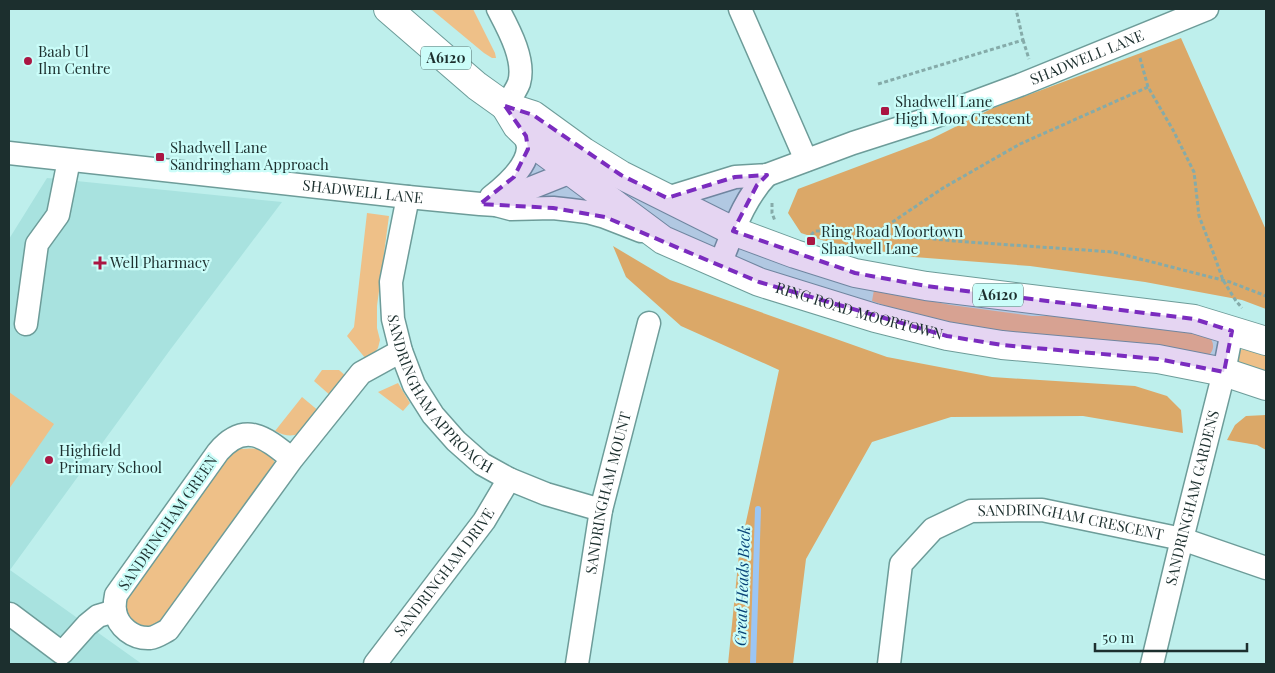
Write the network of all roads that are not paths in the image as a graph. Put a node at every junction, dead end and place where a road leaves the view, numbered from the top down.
1 (388, 9) edge
2 (498, 9) edge
3 (740, 9) edge
4 (1195, 11) edge
5 (505, 106) junction
6 (526, 136) junction
7 (9, 153) edge
8 (69, 160) junction
9 (806, 160) junction
10 (600, 162) junction
11 (573, 172) junction
12 (767, 174) junction
13 (408, 197) junction
14 (667, 198) junction
15 (488, 204) junction
16 (733, 231) junction
17 (663, 240) junction
18 (720, 264) junction
19 (1239, 318) junction
20 (649, 323) dead end
21 (26, 324) dead end
22 (1266, 341) edge
23 (401, 351) junction
24 (1224, 372) junction
25 (1266, 386) edge
26 (292, 459) junction
27 (509, 479) junction
28 (601, 510) junction
29 (1182, 539) junction
30 (1266, 568) edge
31 (115, 611) junction
32 (10, 614) edge
33 (375, 664) edge
34 (577, 664) edge
35 (889, 664) edge
36 (1152, 664) edge

1 - 5 highway, RING ROAD MOORTOWN / A6120
2 - 5 street
3 - 9 street
4 - 9 street, SHADWELL LANE
5 - 6 highway, RING ROAD MOORTOWN / A6120
5 - 10 highway, RING ROAD MOORTOWN / A6120
6 - 11 highway, RING ROAD MOORTOWN / A6120
6 - 15 street
7 - 8 street, SHADWELL LANE
8 - 13 street, SHADWELL LANE
8 - 21 street
9 - 12 street, SHADWELL LANE
10 - 11 street
10 - 14 highway, RING ROAD MOORTOWN / A6120
11 - 15 street
11 - 17 highway, RING ROAD MOORTOWN / A6120
12 - 14 street, SHADWELL LANE
12 - 16 street
13 - 15 street, SHADWELL LANE
13 - 23 street, SANDRINGHAM APPROACH
14 - 16 highway, RING ROAD MOORTOWN / A6120
15 - 17 street, SHADWELL LANE
16 - 18 street
16 - 19 highway, RING ROAD MOORTOWN / A6120
17 - 18 highway, RING ROAD MOORTOWN / A6120
18 - 24 highway, RING ROAD MOORTOWN / A6120
19 - 22 highway, RING ROAD MOORTOWN / A6120
19 - 24 street, SANDRINGHAM GARDENS
20 - 28 street, SANDRINGHAM MOUNT
23 - 26 street, SANDRINGHAM GREEN
23 - 27 street, SANDRINGHAM APPROACH
24 - 25 highway, RING ROAD MOORTOWN / A6120
24 - 29 street, SANDRINGHAM GARDENS
26 - 31 street, SANDRINGHAM GREEN
26 - 31 street, SANDRINGHAM GREEN
27 - 28 street, SANDRINGHAM APPROACH
27 - 33 street, SANDRINGHAM DRIVE
28 - 34 street, SANDRINGHAM MOUNT
29 - 30 street
29 - 35 street, SANDRINGHAM CRESCENT
29 - 36 street, SANDRINGHAM GARDENS
31 - 32 street

